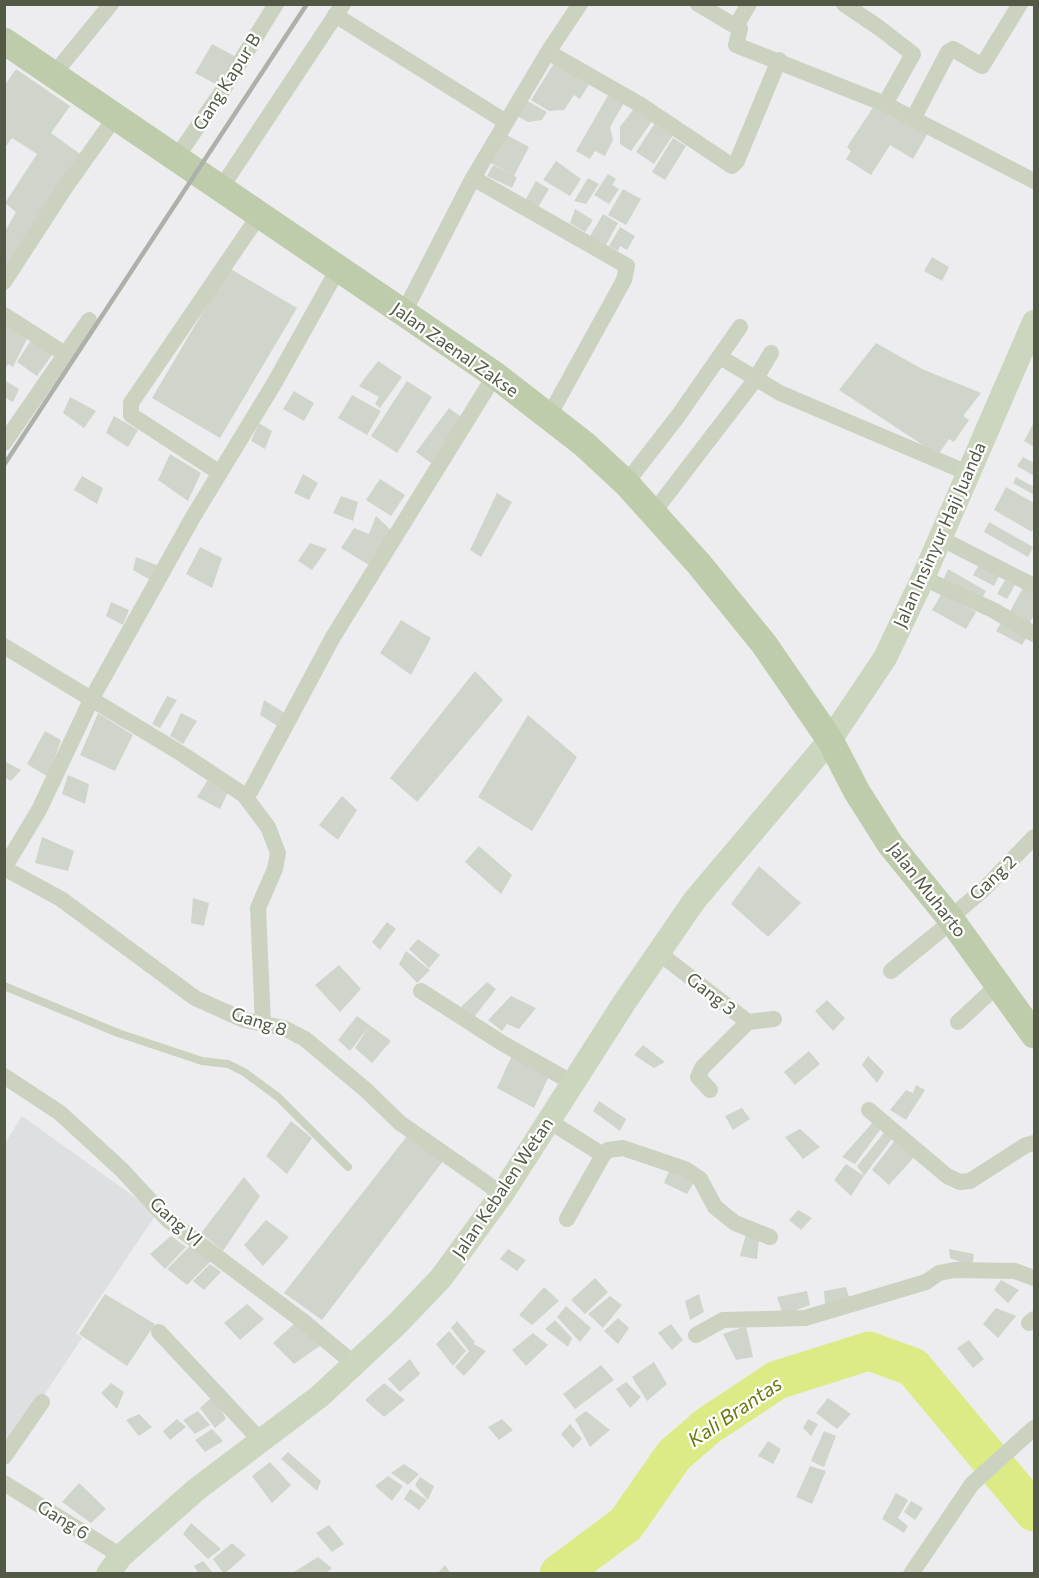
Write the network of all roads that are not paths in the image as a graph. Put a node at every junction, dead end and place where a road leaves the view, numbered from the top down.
1 (111, 4) edge
2 (276, 4) edge
3 (580, 4) edge
4 (698, 4) edge
5 (748, 4) edge
6 (843, 4) edge
7 (1020, 4) edge
8 (339, 10) edge
9 (736, 26) junction
10 (4, 41) edge
11 (548, 52) junction
12 (779, 60) junction
13 (54, 74) junction
14 (885, 104) junction
15 (116, 116) junction
16 (914, 119) junction
17 (506, 122) junction
18 (176, 158) junction
19 (473, 177) junction
20 (1035, 181) edge
21 (221, 188) junction
22 (260, 214) junction
23 (338, 269) junction
24 (4, 282) edge
25 (403, 314) junction
26 (4, 315) edge
27 (89, 320) dead end
28 (1035, 322) edge
29 (740, 327) dead end
30 (771, 353) dead end
31 (64, 354) junction
32 (720, 357) junction
33 (495, 375) junction
34 (755, 380) junction
35 (549, 416) junction
36 (4, 443) edge
37 (220, 473) junction
38 (968, 473) junction
39 (626, 483) junction
40 (653, 513) junction
41 (940, 538) junction
42 (923, 578) junction
43 (1035, 586) edge
44 (1035, 633) edge
45 (4, 646) edge
46 (92, 698) junction
47 (830, 740) junction
48 (244, 795) junction
49 (1035, 837) edge
50 (4, 868) edge
51 (951, 919) junction
52 (658, 953) junction
53 (891, 971) dead end
54 (998, 985) junction
55 (4, 986) edge
56 (421, 991) dead end
57 (774, 1019) dead end
58 (748, 1022) junction
59 (958, 1022) dead end
60 (263, 1024) junction
61 (1035, 1035) edge
62 (4, 1076) edge
63 (573, 1083) junction
64 (710, 1090) dead end
65 (869, 1110) dead end
66 (549, 1121) junction
67 (1035, 1143) edge
68 (603, 1155) junction
69 (348, 1167) dead end
70 (502, 1194) junction
71 (567, 1219) dead end
72 (770, 1238) dead end
73 (1035, 1278) edge
74 (159, 1332) dead end
75 (696, 1335) dead end
76 (353, 1363) junction
77 (42, 1402) dead end
78 (1035, 1428) edge
79 (262, 1442) junction
80 (4, 1457) edge
81 (4, 1483) edge
82 (114, 1565) edge
83 (911, 1574) edge

1 - 13 street
2 - 18 street, Gang Kapur B
3 - 11 street
4 - 9 street
5 - 9 street
6 - 14 street
7 - 16 street
8 - 17 street
8 - 21 street
9 - 12 street
10 - 13 main road, Jalan Zaenal Zakse
11 - 12 street
11 - 17 street
12 - 14 street
13 - 15 main road, Jalan Zaenal Zakse
14 - 16 street
15 - 18 main road, Jalan Zaenal Zakse
15 - 24 street
16 - 20 street
17 - 19 street
18 - 21 main road, Jalan Zaenal Zakse
19 - 25 street
19 - 35 street
21 - 22 main road, Jalan Zaenal Zakse
22 - 23 main road, Jalan Zaenal Zakse
22 - 37 street
23 - 25 main road, Jalan Zaenal Zakse
23 - 37 street
25 - 33 main road, Jalan Zaenal Zakse
26 - 31 street
27 - 31 street
28 - 38 main road, Jalan Insinyur Haji Juanda
29 - 32 street
30 - 34 street
31 - 36 street
32 - 34 street
32 - 39 street
33 - 35 main road, Jalan Zaenal Zakse
33 - 48 street
34 - 38 street
34 - 40 street
35 - 39 main road, Jalan Zaenal Zakse
37 - 46 street
38 - 41 main road, Jalan Insinyur Haji Juanda
39 - 40 main road, Jalan Zaenal Zakse
40 - 47 main road, Jalan Zaenal Zakse
41 - 42 main road, Jalan Insinyur Haji Juanda
41 - 43 street
42 - 44 street
42 - 47 main road, Jalan Insinyur Haji Juanda
45 - 46 street
46 - 48 street
46 - 50 street
47 - 51 main road, Jalan Muharto
47 - 52 main road, Jalan Kebalen Wetan
48 - 60 street
49 - 51 street, Gang 2
50 - 60 street, Gang 8
51 - 53 street, Gang 2
51 - 54 main road, Jalan Muharto
52 - 58 street, Gang 3
52 - 63 main road, Jalan Kebalen Wetan
54 - 59 street
54 - 61 main road, Jalan Muharto
55 - 69 lane
56 - 63 street
57 - 58 street
58 - 64 street, Gang 3
60 - 70 street, Gang 8
62 - 76 street, Gang VI
63 - 66 main road, Jalan Kebalen Wetan
65 - 67 street
66 - 68 street
66 - 70 main road, Jalan Kebalen Wetan
68 - 71 street
68 - 72 street
70 - 76 main road, Jalan Kebalen Wetan
73 - 75 street
74 - 79 street
76 - 79 main road, Jalan Kebalen Wetan
77 - 80 street
78 - 83 street
79 - 82 main road, Jalan Kebalen Wetan
81 - 82 street, Gang 6

